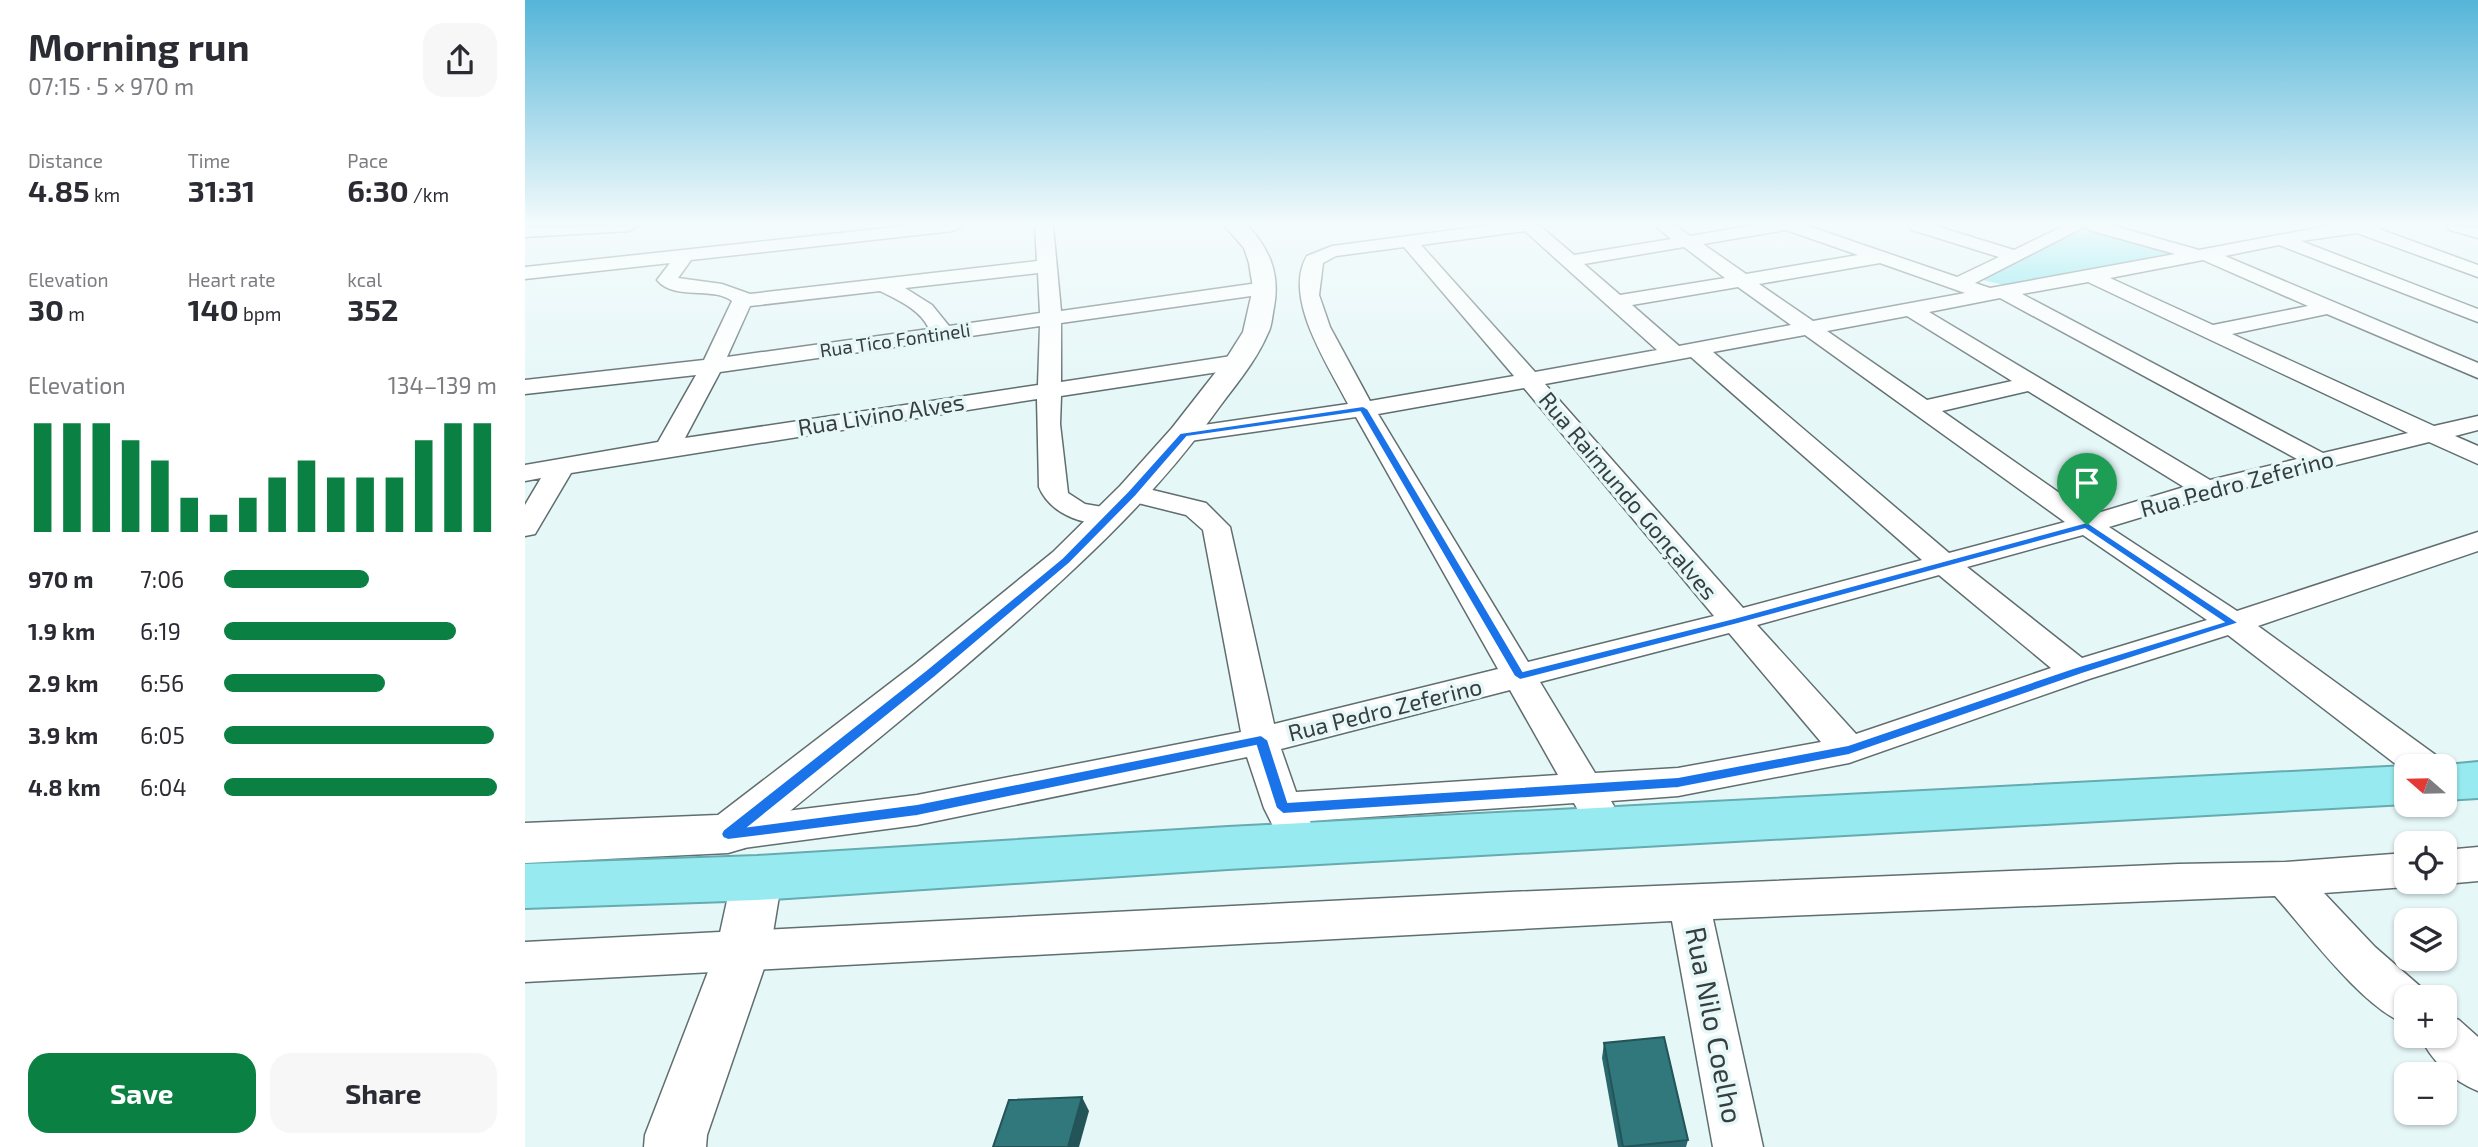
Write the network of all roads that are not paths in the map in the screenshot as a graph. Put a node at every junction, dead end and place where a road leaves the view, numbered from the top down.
1 (667, 280) edge
2 (930, 280) edge
3 (1048, 280) edge
4 (1264, 280) edge
5 (1311, 280) edge
6 (1442, 280) edge
7 (1590, 280) edge
8 (1751, 280) edge
9 (1946, 280) edge
10 (1968, 280) edge
11 (2079, 280) edge
12 (2098, 280) edge
13 (2263, 280) edge
14 (2384, 280) edge
15 (1742, 281) junction
16 (1959, 284) junction
17 (883, 285) junction
18 (1265, 288) junction
19 (1998, 294) junction
20 (742, 301) junction
21 (1615, 302) junction
22 (2331, 307) junction
23 (1908, 309) junction
24 (2478, 316) edge
25 (1051, 318) junction
26 (1808, 329) junction
27 (940, 332) junction
28 (2210, 332) junction
29 (1686, 352) junction
30 (1238, 362) junction
31 (712, 366) junction
32 (2478, 371) edge
33 (1531, 380) junction
34 (2031, 383) junction
35 (525, 387) edge
36 (1049, 389) junction
37 (1921, 408) junction
38 (1363, 409) junction
39 (2478, 423) edge
40 (1184, 435) junction
41 (2433, 435) junction
42 (667, 448) junction
43 (2478, 456) edge
44 (2319, 461) junction
45 (561, 467) junction
46 (525, 474) edge
47 (2206, 489) junction
48 (1121, 504) junction
49 (2087, 525) junction
50 (525, 528) edge
51 (2478, 541) edge
52 (1943, 563) junction
53 (1734, 621) junction
54 (2233, 623) junction
55 (2077, 671) junction
56 (1520, 676) junction
57 (1261, 740) junction
58 (1849, 750) junction
59 (2408, 754) edge
60 (2478, 780) edge
61 (2457, 781) edge
62 (2394, 786) edge
63 (1596, 809) junction
64 (1293, 826) junction
65 (525, 843) edge
66 (743, 856) junction
67 (2394, 871) edge
68 (2285, 879) junction
69 (525, 886) edge
70 (1689, 902) junction
71 (743, 951) junction
72 (525, 962) edge
73 (2394, 992) edge
74 (2456, 1048) edge
75 (2478, 1068) edge
76 (675, 1147) edge
77 (1738, 1147) edge

1 - 20 street
2 - 17 street
3 - 25 street
4 - 18 street
5 - 38 street
6 - 33 street, Rua Raimundo Gonçalves
7 - 21 street
8 - 15 street
9 - 16 street
10 - 16 street
11 - 19 street
12 - 28 street
13 - 22 street
14 - 24 street
15 - 21 street
15 - 26 street
16 - 19 street
17 - 20 street
17 - 27 street
18 - 25 street, Rua Tico Fontineli
18 - 30 street
19 - 23 street
19 - 44 street
20 - 31 street
21 - 29 street
22 - 28 street
22 - 32 street
23 - 26 street
23 - 34 street
25 - 27 street, Rua Tico Fontineli
25 - 36 street
26 - 29 street
26 - 37 street
27 - 31 street, Rua Tico Fontineli
28 - 41 street
29 - 33 street
29 - 52 street
30 - 36 street, Rua Livino Alves
30 - 40 street
31 - 35 street, Rua Tico Fontineli
31 - 42 street
33 - 38 street
33 - 53 street, Rua Raimundo Gonçalves
34 - 37 street
34 - 47 street
36 - 42 street, Rua Livino Alves
36 - 48 street
37 - 49 street
38 - 40 street
38 - 56 street
39 - 41 street, Rua Pedro Zeferino
40 - 48 street
41 - 43 street
41 - 44 street, Rua Pedro Zeferino
42 - 45 street, Rua Livino Alves
44 - 47 street, Rua Pedro Zeferino
45 - 46 street, Rua Livino Alves
45 - 50 street
47 - 49 street, Rua Pedro Zeferino
48 - 57 street
48 - 66 street
49 - 52 street, Rua Pedro Zeferino
49 - 54 street
51 - 54 street
52 - 53 street, Rua Pedro Zeferino
52 - 55 street
53 - 56 street, Rua Pedro Zeferino
53 - 58 street, Rua Raimundo Gonçalves
54 - 55 street
54 - 59 street
55 - 58 street
56 - 57 street, Rua Pedro Zeferino
56 - 63 street
57 - 64 street
57 - 66 street, Rua Pedro Zeferino
58 - 63 street
60 - 61 highway
62 - 63 highway
63 - 64 highway
64 - 66 highway
65 - 66 street
66 - 69 highway
66 - 71 street
67 - 68 street
68 - 70 street
68 - 73 street
70 - 71 street
70 - 77 street, Rua Nilo Coelho
71 - 72 street
71 - 76 street
74 - 75 street

